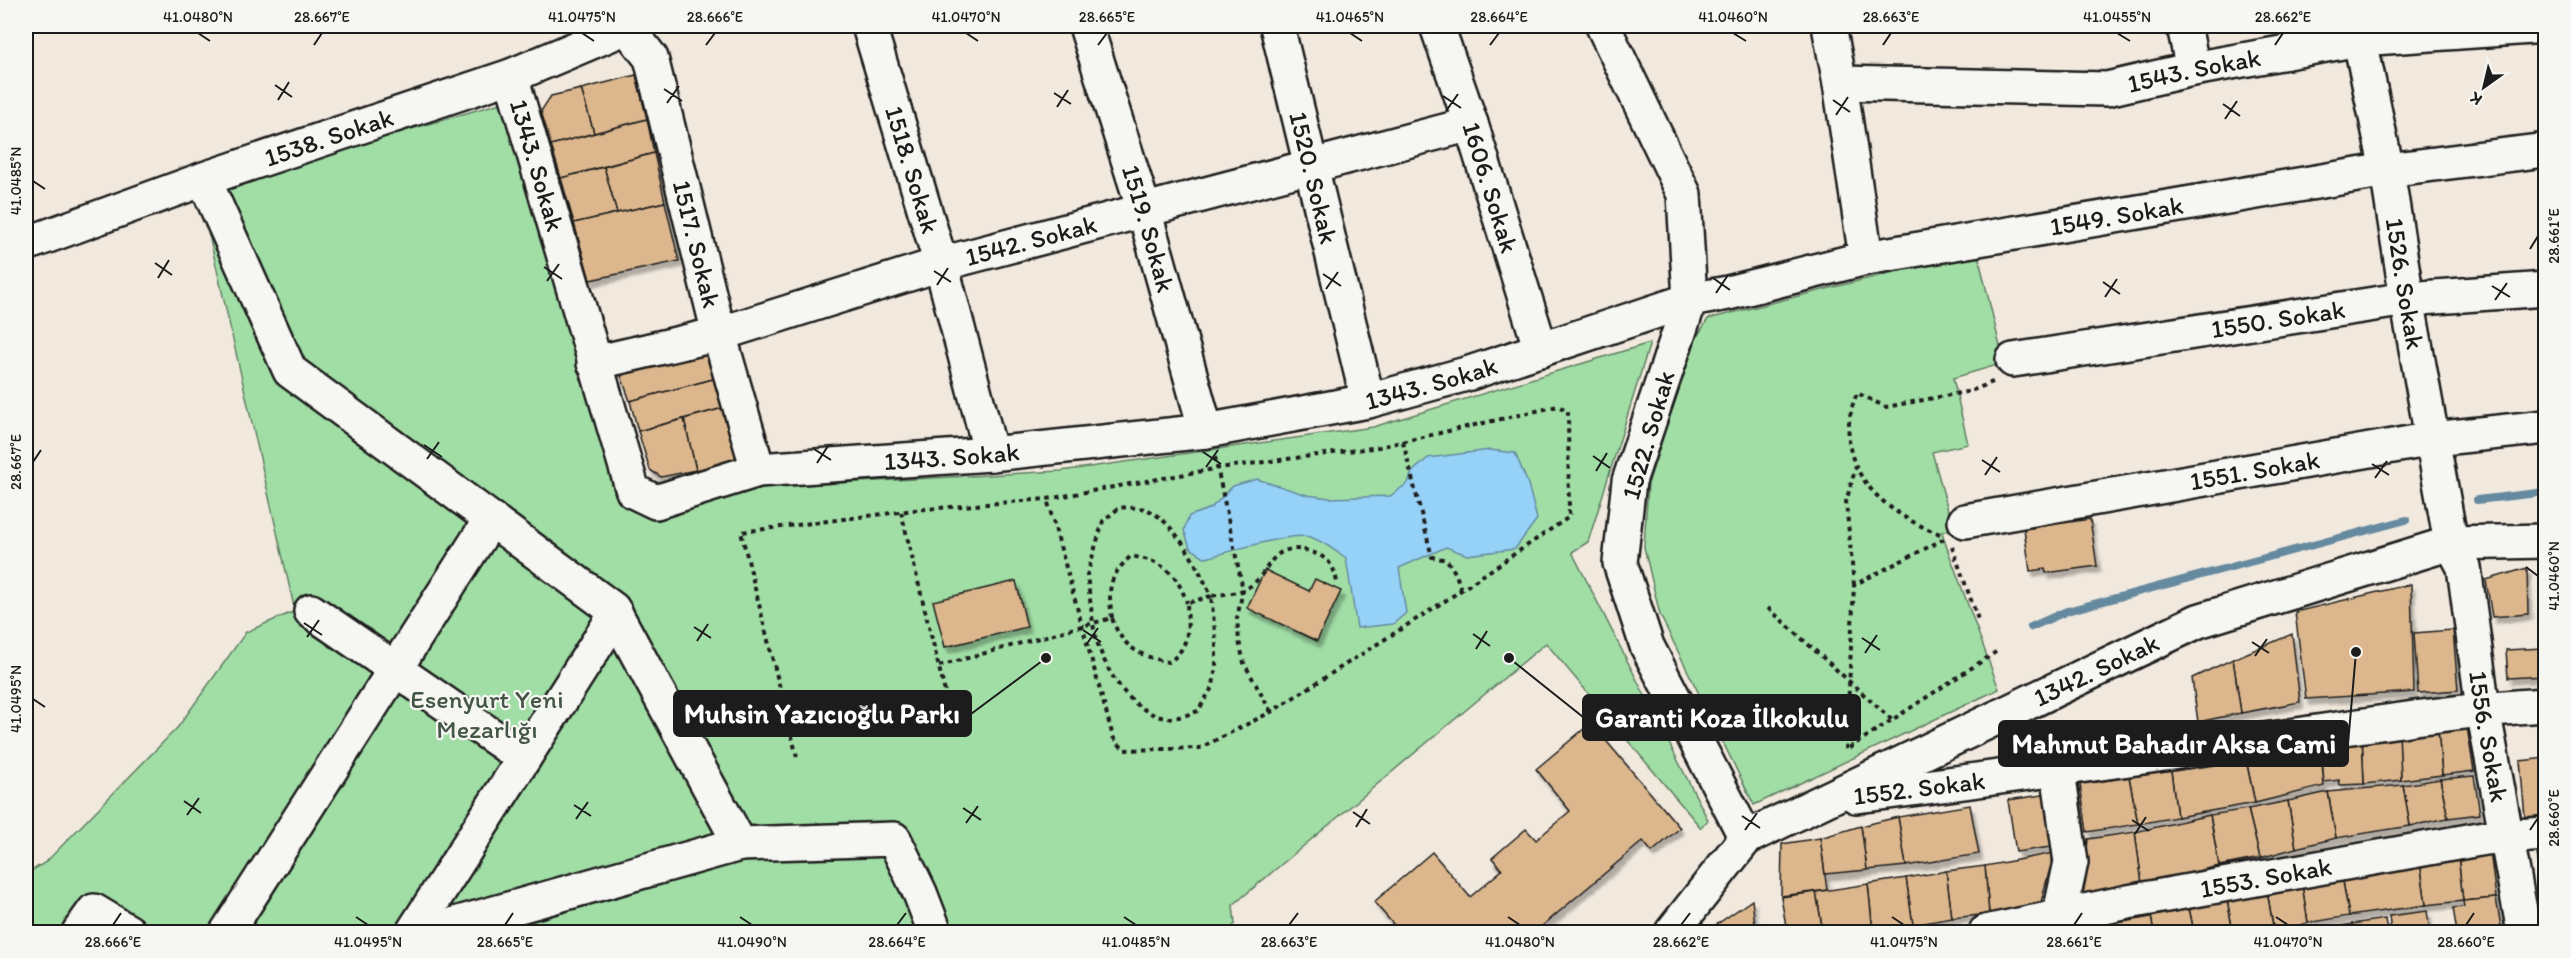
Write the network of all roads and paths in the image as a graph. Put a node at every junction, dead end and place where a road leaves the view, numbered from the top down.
1 (627, 26) edge
2 (869, 26) edge
3 (1086, 26) edge
4 (1277, 26) edge
5 (1437, 26) edge
6 (1603, 26) edge
7 (1828, 26) edge
8 (2184, 26) edge
9 (2546, 26) edge
10 (2358, 32) edge
11 (2193, 69) junction
12 (511, 76) junction
13 (1840, 83) junction
14 (1471, 124) junction
15 (2546, 150) edge
16 (1311, 165) junction
17 (2387, 170) junction
18 (204, 179) junction
19 (1144, 210) junction
20 (26, 244) edge
21 (1866, 258) junction
22 (941, 264) junction
23 (2546, 289) edge
24 (2407, 299) junction
25 (1690, 300) junction
26 (719, 334) junction
27 (1541, 350) junction
28 (2013, 360) joint
29 (594, 363) junction
30 (1368, 401) junction
31 (2546, 428) edge
32 (1206, 431) junction
33 (2433, 439) junction
34 (1403, 442) junction
35 (991, 454) junction
36 (1856, 466) junction
37 (758, 470) junction
38 (1223, 491) dead end
39 (1047, 500) junction
40 (901, 512) junction
41 (491, 519) junction
42 (1957, 529) junction
43 (2546, 541) edge
44 (2451, 543) junction
45 (1337, 583) dead end
46 (1854, 585) junction
47 (1243, 590) junction
48 (1461, 590) junction
49 (1211, 596) junction
50 (1187, 603) junction
51 (1768, 608) dead end
52 (311, 610) dead end
53 (616, 614) junction
54 (1112, 618) junction
55 (1979, 622) dead end
56 (1093, 623) junction
57 (1082, 626) junction
58 (1999, 650) dead end
59 (939, 666) junction
60 (396, 669) junction
61 (1849, 681) junction
62 (2546, 705) edge
63 (2483, 708) junction
64 (1271, 712) junction
65 (1892, 720) junction
66 (954, 729) dead end
67 (797, 757) dead end
68 (524, 758) junction
69 (2058, 771) junction
70 (1828, 800) junction
71 (2546, 834) edge
72 (2504, 835) junction
73 (1746, 838) junction
74 (740, 844) junction
75 (2057, 926) edge
76 (79, 933) edge
77 (129, 933) edge
78 (227, 933) edge
79 (413, 933) edge
80 (427, 933) edge
81 (935, 933) edge
82 (1672, 933) edge
83 (1986, 933) edge
84 (2523, 933) edge

1 - 12 street, 1538. Sokak
1 - 26 street, 1517. Sokak
2 - 22 street, 1518. Sokak
3 - 19 street, 1519. Sokak
4 - 16 street, 1520. Sokak
5 - 14 street, 1606. Sokak
6 - 25 street, 1522. Sokak
7 - 13 street
8 - 11 street
9 - 10 street, 1543. Sokak
10 - 11 street, 1543. Sokak
10 - 17 street, 1526. Sokak
11 - 13 street, 1543. Sokak
12 - 18 street, 1538. Sokak
12 - 29 street, 1343. Sokak
13 - 21 street
14 - 16 street, 1542. Sokak
14 - 27 street, 1606. Sokak
15 - 17 street, 1549. Sokak
16 - 19 street, 1542. Sokak
16 - 30 street, 1520. Sokak
17 - 21 street, 1549. Sokak
17 - 24 street, 1526. Sokak
18 - 20 street, 1538. Sokak
18 - 41 street
19 - 22 street, 1542. Sokak
19 - 32 street, 1519. Sokak
21 - 25 street, 1549. Sokak
22 - 26 street, 1542. Sokak
22 - 35 street, 1518. Sokak
23 - 24 street, 1550. Sokak
24 - 28 street, 1550. Sokak
24 - 33 street, 1526. Sokak
25 - 27 street, 1343. Sokak
25 - 73 street, 1522. Sokak
26 - 29 street, 1542. Sokak
26 - 37 street, 1517. Sokak
27 - 30 street, 1343. Sokak
28 - 36 path
29 - 37 street, 1343. Sokak
30 - 32 street, 1343. Sokak
31 - 33 street, 1551. Sokak
32 - 35 street, 1343. Sokak
33 - 42 street, 1551. Sokak
33 - 44 street, 1526. Sokak
34 - 39 path
34 - 48 path
34 - 48 path
35 - 37 street, 1343. Sokak
36 - 42 path
36 - 46 path
38 - 47 path
39 - 40 path
39 - 57 path
40 - 59 path
40 - 67 path
41 - 53 street
41 - 60 street
42 - 46 path
42 - 55 path
43 - 44 street, 1342. Sokak
44 - 63 street, 1556. Sokak
44 - 70 street, 1342. Sokak
45 - 47 path
46 - 61 path
47 - 49 path
47 - 64 path
48 - 64 path
49 - 50 path
49 - 56 path
49 - 56 path
50 - 54 path
50 - 54 path
51 - 61 path
52 - 60 street
53 - 68 street
53 - 74 street
54 - 56 path
56 - 57 path
57 - 59 path
57 - 64 path
58 - 65 path
59 - 66 path
60 - 68 street
60 - 78 street
61 - 65 path
61 - 65 path
62 - 63 street, 1552. Sokak
63 - 69 street, 1552. Sokak
63 - 72 street, 1556. Sokak
68 - 79 street
69 - 70 street, 1552. Sokak
69 - 75 street
70 - 73 street, 1342. Sokak
71 - 72 street, 1553. Sokak
72 - 75 street, 1553. Sokak
72 - 84 street, 1556. Sokak
73 - 82 street, 1342. Sokak
74 - 80 street
74 - 81 street
75 - 83 street, 1553. Sokak
76 - 77 street

